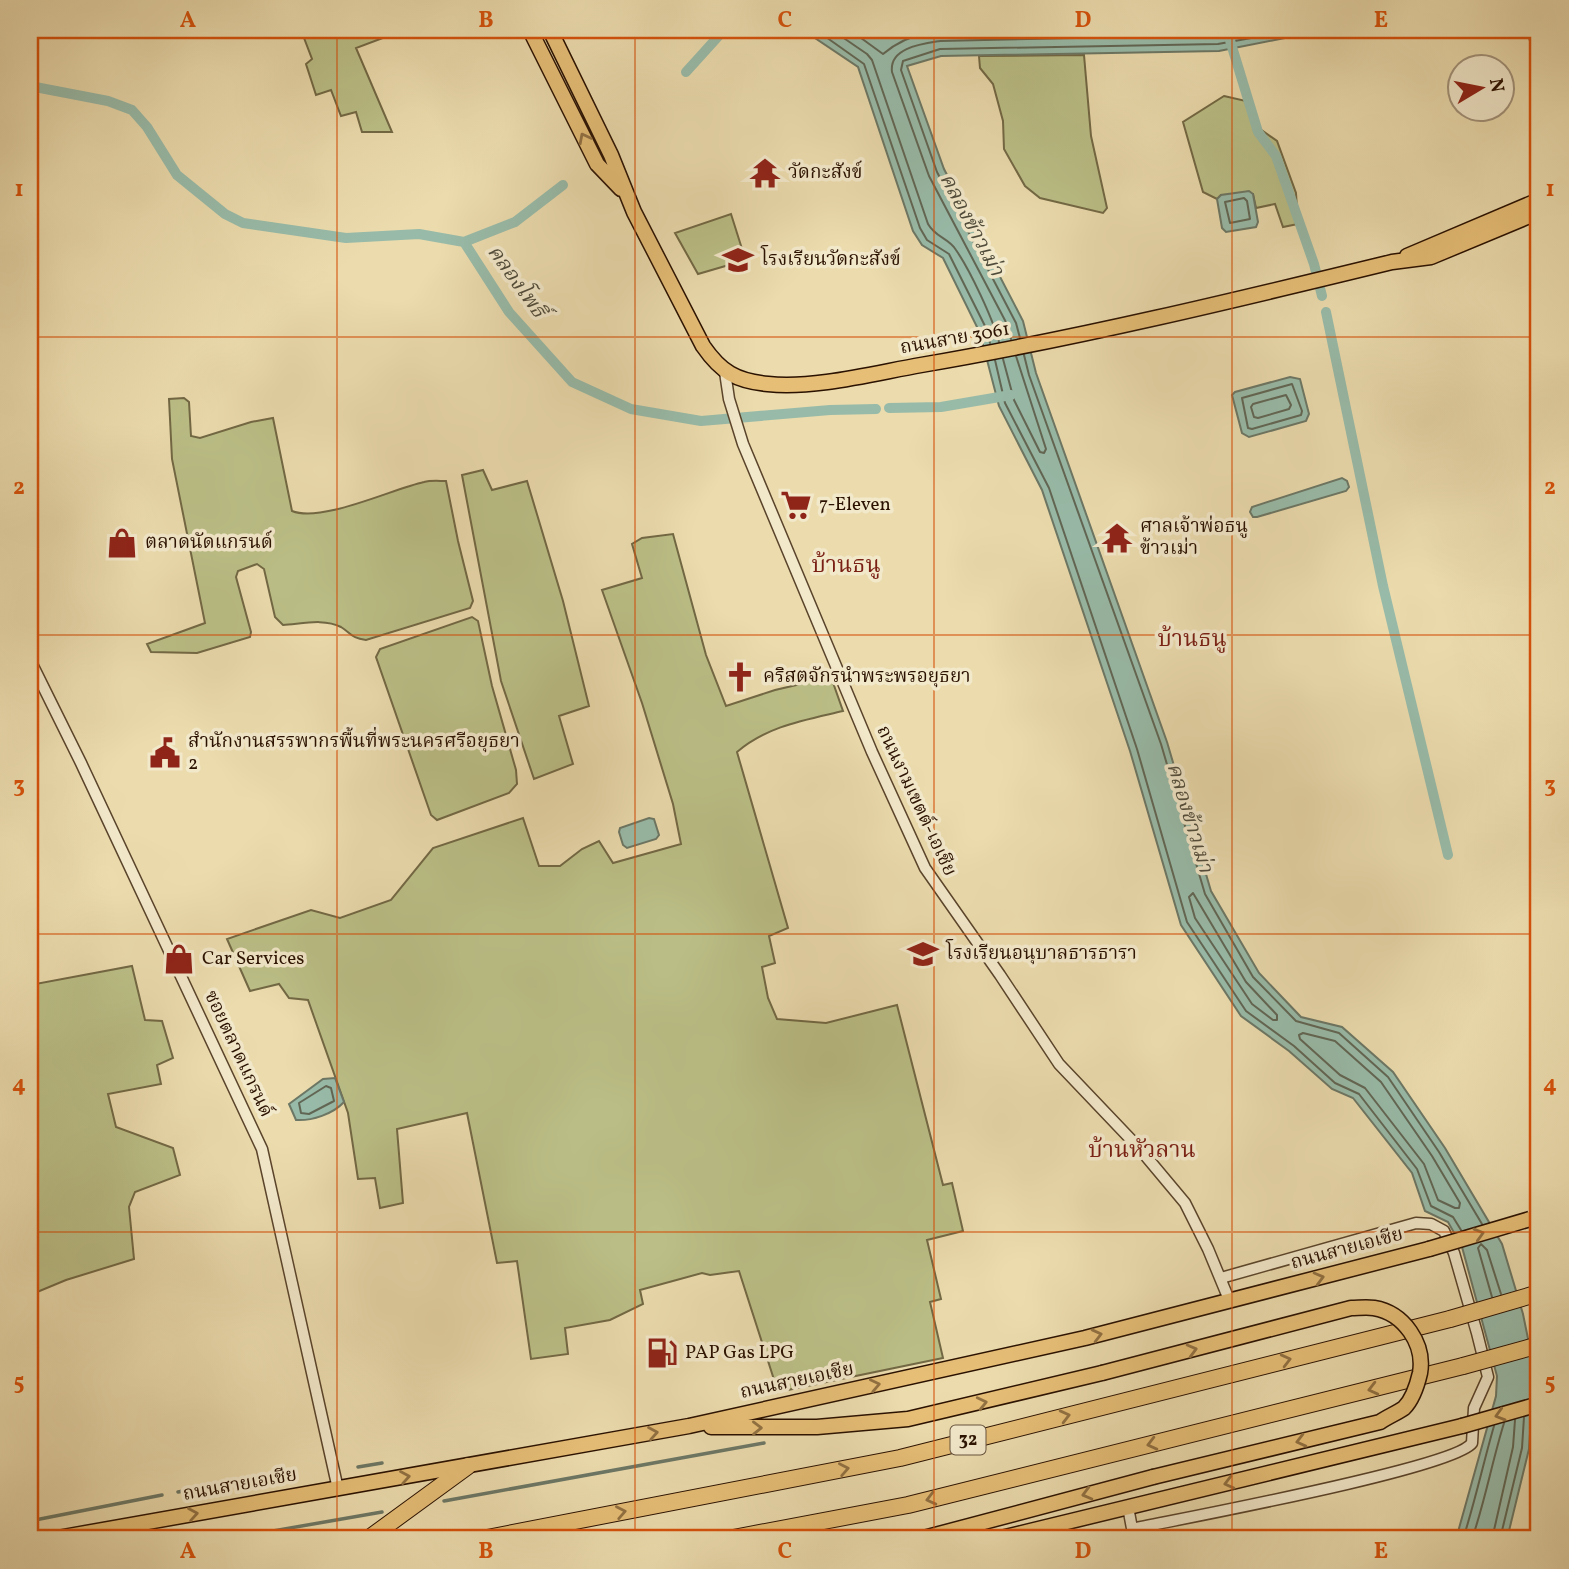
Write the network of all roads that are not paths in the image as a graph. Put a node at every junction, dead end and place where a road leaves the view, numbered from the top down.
1 (530, 30) edge
2 (550, 30) edge
3 (624, 192) junction
4 (1539, 200) edge
5 (1539, 212) edge
6 (1392, 262) junction
7 (725, 372) junction
8 (30, 660) edge
9 (1534, 1218) edge
10 (1221, 1278) junction
11 (1539, 1293) edge
12 (1230, 1302) junction
13 (1539, 1345) edge
14 (1539, 1404) edge
15 (689, 1426) junction
16 (468, 1466) junction
17 (338, 1489) junction
18 (1128, 1507) junction
19 (1133, 1534) edge
20 (52, 1539) edge
21 (368, 1539) edge
22 (482, 1539) edge
23 (728, 1539) edge
24 (920, 1539) edge
25 (997, 1539) edge

3 -> 1 main road
2 - 3 main road
3 - 7 main road
4 - 6 main road, ถนนสาย 3061
5 - 6 main road, ถนนสาย 3061
6 - 7 main road, ถนนสาย 3061
7 - 10 street, ถนนงามเขตต์-เอเชีย
8 - 17 street, ซอยตลาดแกรนด์
12 -> 9 main road, ถนนสายเอเชีย, bridge
10 - 12 street, ถนนงามเขตต์-เอเชีย
10 - 19 street
22 -> 11 highway, 32, bridge
15 -> 12 main road, ถนนสายเอเชีย
13 -> 23 highway, bridge
14 -> 18 main road, bridge
16 -> 15 main road, ถนนสายเอเชีย
15 -> 24 main road, bridge
17 -> 16 main road, ถนนสายเอเชีย
16 - 21 highway
20 -> 17 main road, ถนนสายเอเชีย
18 - 19 street
18 - 25 main road

